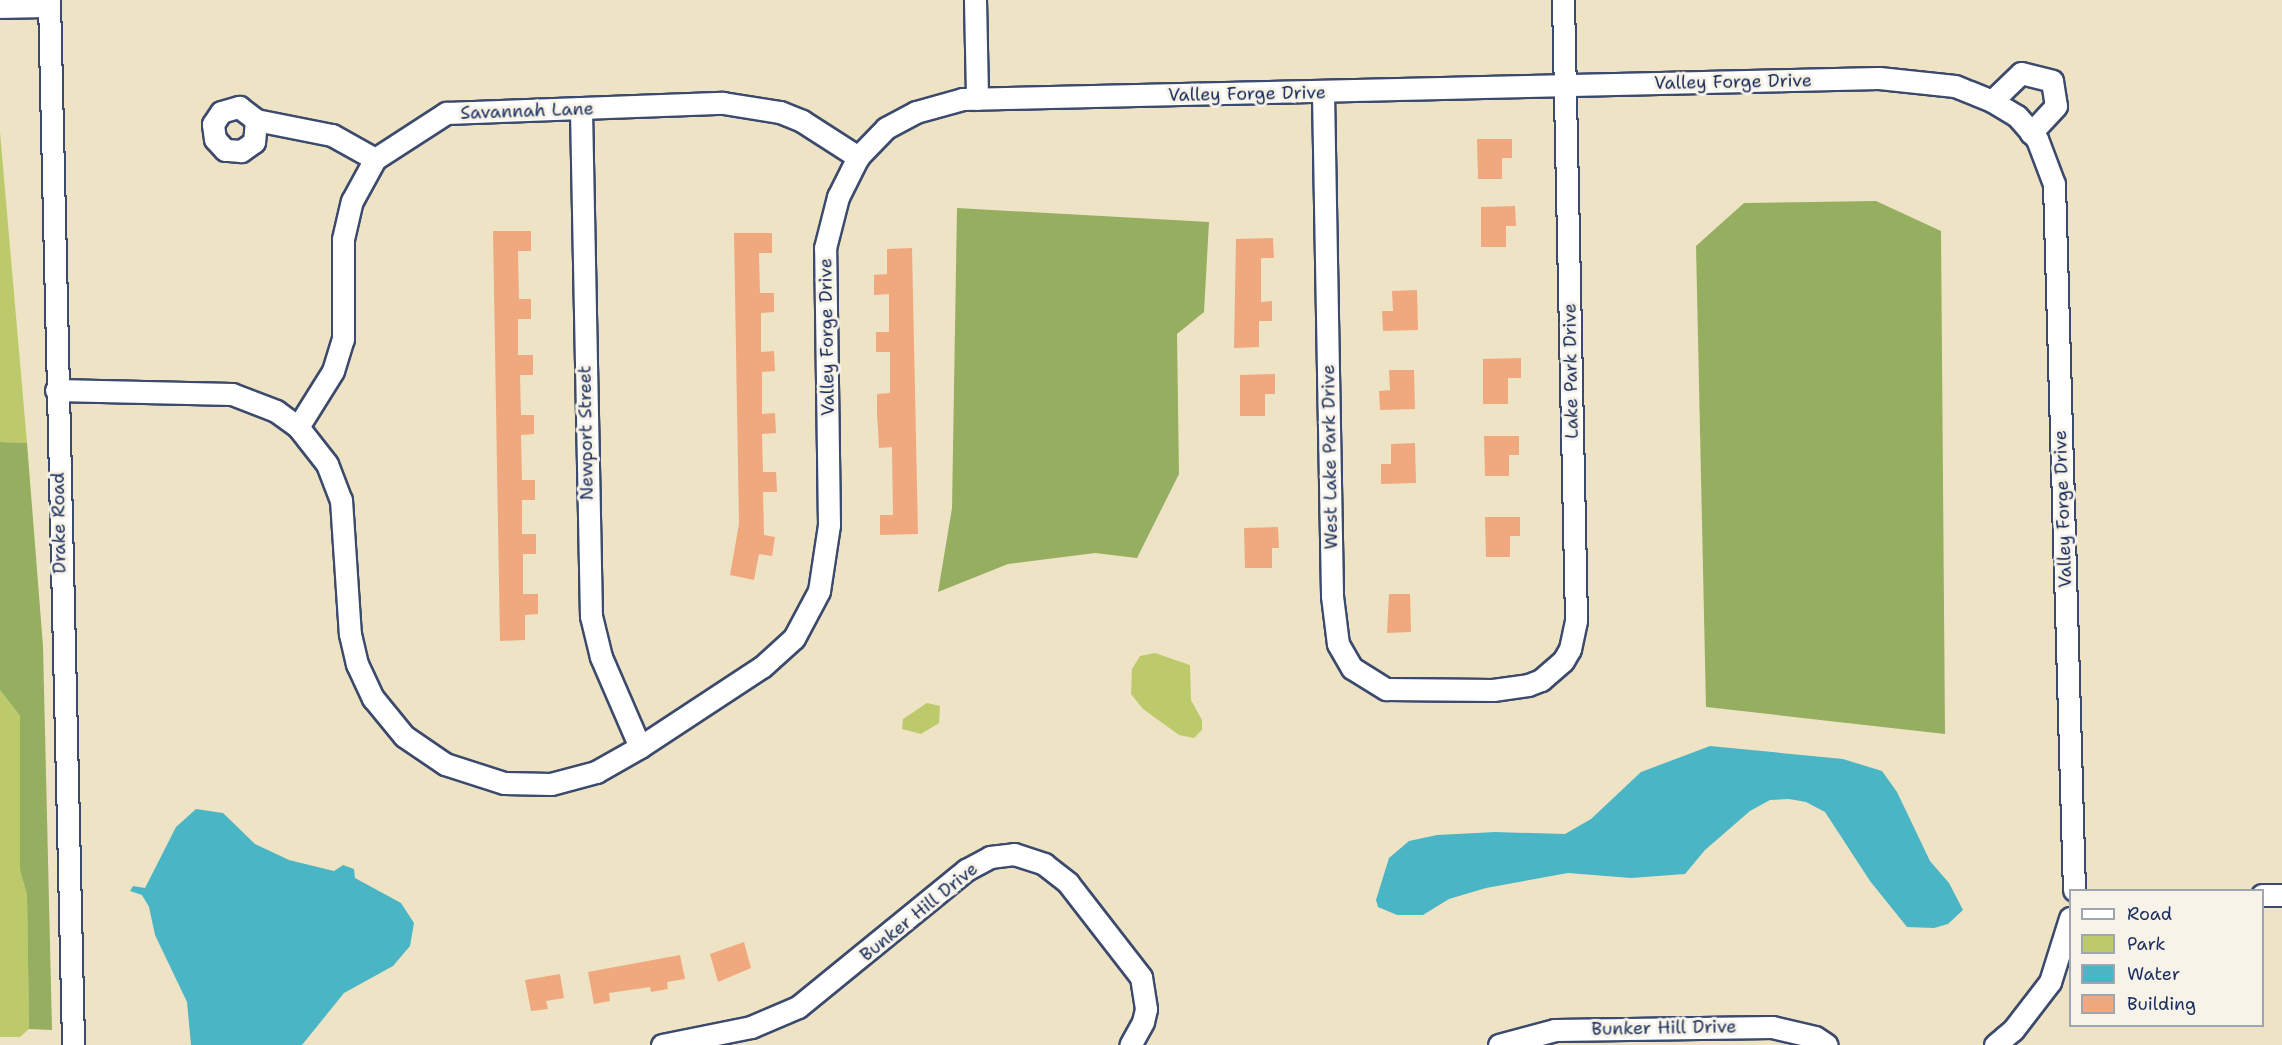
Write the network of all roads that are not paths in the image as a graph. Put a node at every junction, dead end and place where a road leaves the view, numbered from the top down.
1 (975, 0) edge
2 (1563, 0) edge
3 (49, 3) edge
4 (0, 7) edge
5 (1565, 86) junction
6 (1323, 93) junction
7 (977, 99) junction
8 (1992, 100) junction
9 (581, 110) junction
10 (256, 120) dead end
11 (2031, 133) junction
12 (858, 157) junction
13 (375, 159) junction
14 (56, 390) junction
15 (298, 427) junction
16 (1493, 690) joint
17 (640, 747) junction
18 (2074, 889) edge
19 (2264, 895) edge
20 (2282, 895) edge
21 (2069, 921) edge
22 (1658, 1036) edge
23 (73, 1045) edge
24 (662, 1045) edge
25 (1130, 1045) edge
26 (1499, 1045) edge
27 (1827, 1045) edge
28 (1995, 1045) edge

1 - 7 street
2 - 5 street, Lake Park Drive
3 - 4 street
3 - 14 street, Drake Road
5 - 6 street, Valley Forge Drive
5 - 8 street, Valley Forge Drive
5 - 16 street, Lake Park Drive
6 - 7 street, Valley Forge Drive
6 - 16 street, West Lake Park Drive
7 - 12 street, Valley Forge Drive
8 - 11 street, Valley Forge Drive
8 - 11 street
9 - 12 street, Savannah Lane
9 - 13 street, Savannah Lane
9 - 17 street, Newport Street
10 - 13 street
11 - 18 street, Valley Forge Drive
12 - 17 street, Valley Forge Drive
13 - 15 street, Savannah Lane
14 - 15 street, Valley Forge Drive
14 - 23 street, Drake Road
15 - 17 street, Valley Forge Drive
19 - 20 street
21 - 28 street
22 - 26 street, Bunker Hill Drive
22 - 27 street, Bunker Hill Drive
24 - 25 street, Bunker Hill Drive

